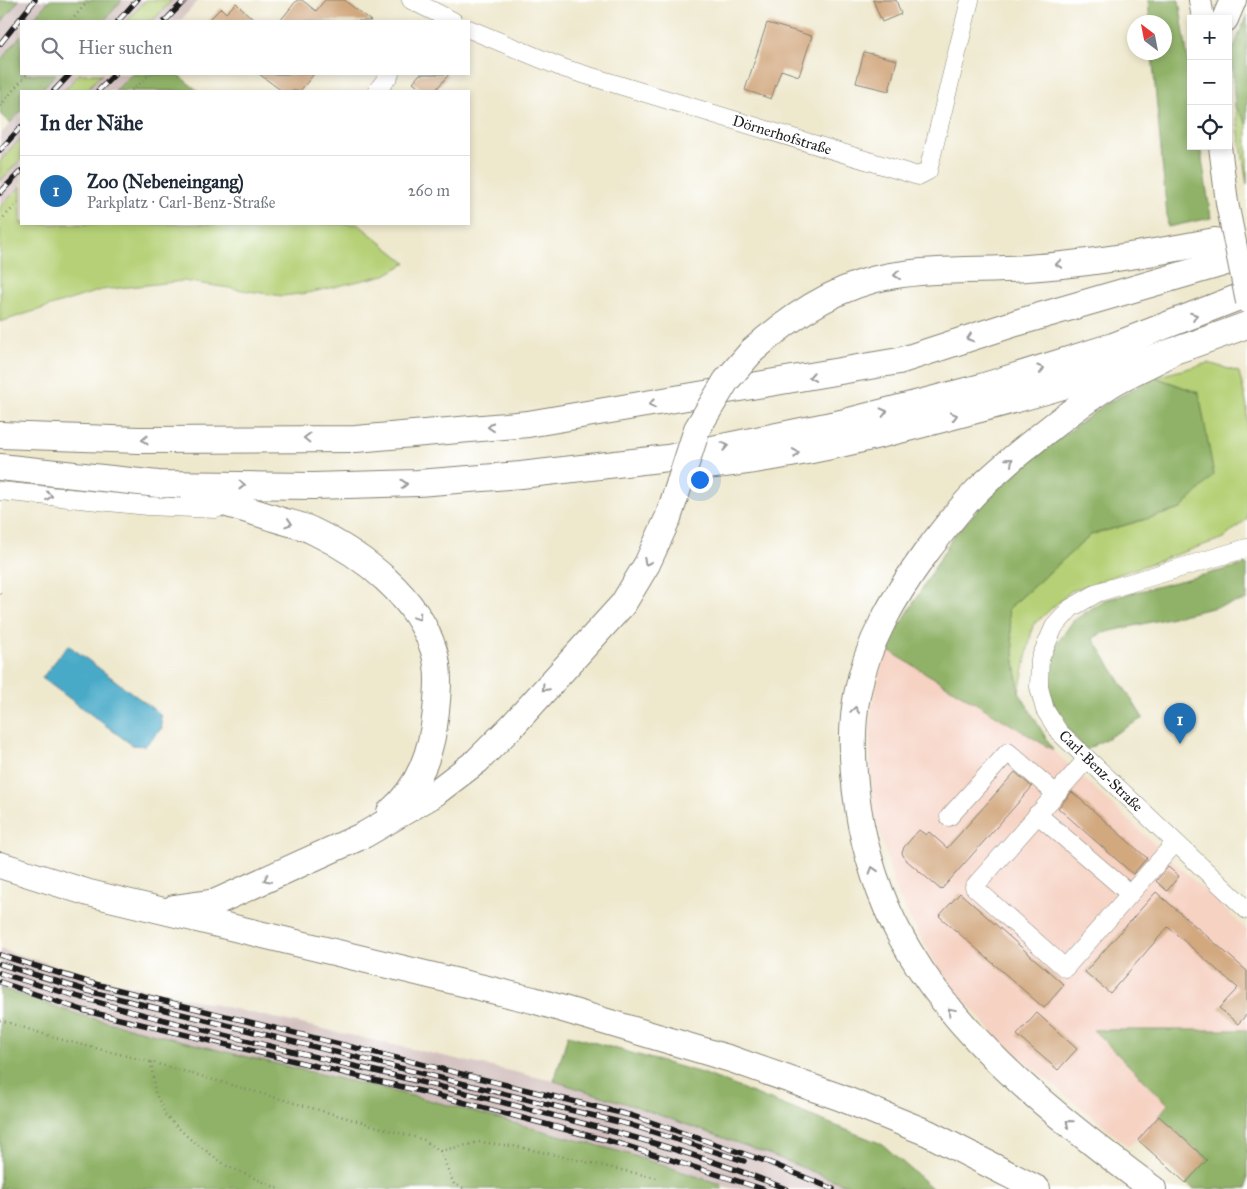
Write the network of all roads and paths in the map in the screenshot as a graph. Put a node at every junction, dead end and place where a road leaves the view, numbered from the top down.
1 (89, 0) edge
2 (411, 0) edge
3 (970, 0) edge
4 (1200, 0) edge
5 (1233, 0) edge
6 (1202, 15) edge
7 (1227, 15) edge
8 (433, 17) edge
9 (72, 20) edge
10 (448, 20) edge
11 (470, 29) edge
12 (26, 75) edge
13 (149, 75) edge
14 (389, 75) edge
15 (133, 90) edge
16 (378, 90) edge
17 (0, 106) edge
18 (1220, 150) edge
19 (20, 201) edge
20 (0, 221) edge
21 (1247, 229) edge
22 (1215, 241) junction
23 (1247, 256) edge
24 (1247, 294) edge
25 (1247, 302) edge
26 (1016, 323) junction
27 (1247, 325) edge
28 (1166, 356) junction
29 (0, 435) edge
30 (0, 467) edge
31 (521, 475) junction
32 (158, 484) junction
33 (0, 491) edge
34 (250, 510) junction
35 (1247, 548) edge
36 (0, 593) edge
37 (3, 597) dead end
38 (1086, 760) junction
39 (423, 791) junction
40 (1055, 793) junction
41 (1037, 814) junction
42 (949, 817) dead end
43 (1176, 843) junction
44 (0, 865) edge
45 (0, 883) edge
46 (1130, 894) junction
47 (161, 910) junction
48 (1247, 910) edge
49 (0, 1020) edge
50 (151, 1062) junction
51 (440, 1151) junction
52 (658, 1178) dead end
53 (279, 1189) edge
54 (465, 1189) edge
55 (1007, 1189) edge
56 (1037, 1189) edge
57 (1153, 1189) edge

1 - 9 path
2 - 8 street
3 - 11 street, Dörnerhofstraße
4 - 6 main road
5 - 7 highway
8 - 10 street
12 - 17 path
13 - 15 path
14 - 16 street
18 - 25 main road, bridge
19 - 20 path
21 - 22 highway
22 - 26 highway
22 -> 39 highway, bridge
23 - 26 highway
31 -> 24 highway
26 -> 29 highway
27 - 28 highway
31 -> 28 highway
57 -> 28 highway
30 - 32 highway
32 -> 31 highway
32 - 34 highway
33 -> 34 street
34 -> 39 highway
35 - 38 street, Carl-Benz-Straße
36 - 37 path
38 - 40 street
38 - 43 street, Carl-Benz-Straße
39 -> 47 highway
40 - 41 street
40 - 42 street
41 - 46 street
41 - 46 street
43 - 46 street
43 - 48 street, Carl-Benz-Straße
44 - 47 highway
45 - 55 highway
47 - 56 highway
49 - 50 path
50 - 51 path
50 - 53 path
51 - 52 path
51 - 54 path

